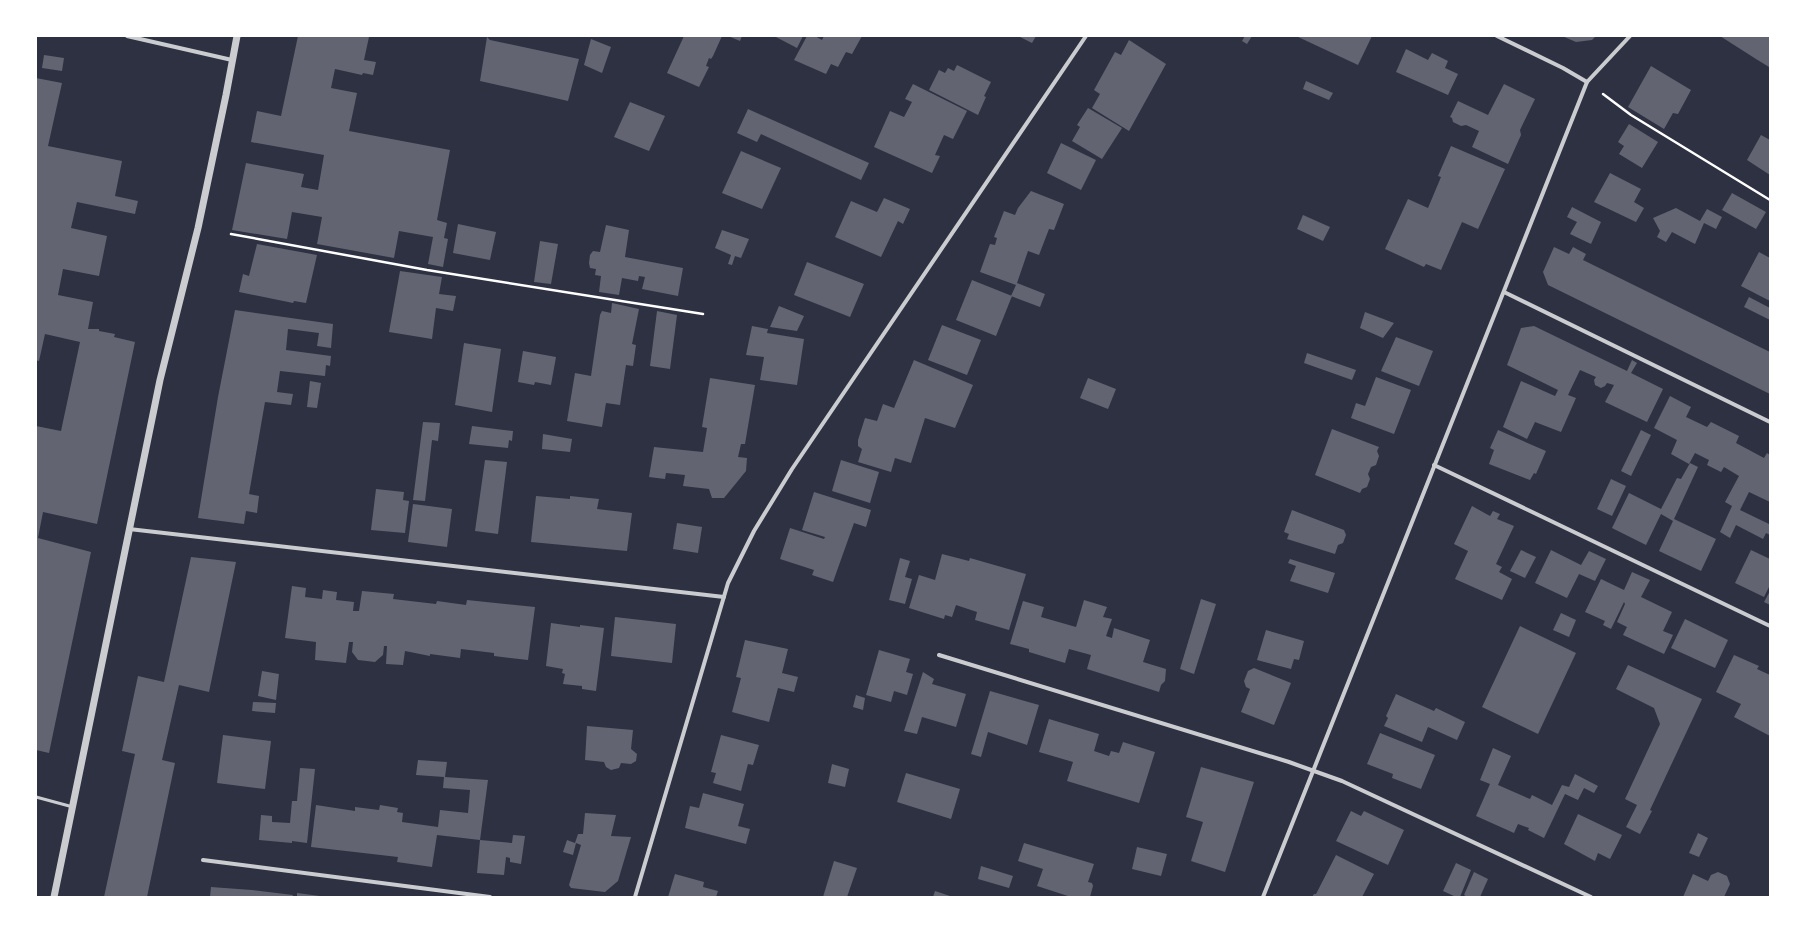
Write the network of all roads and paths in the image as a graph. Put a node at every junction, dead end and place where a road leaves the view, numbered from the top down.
1 (127, 36) edge
2 (236, 36) edge
3 (1086, 36) edge
4 (1497, 36) edge
5 (1630, 36) edge
6 (232, 60) junction
7 (1587, 82) junction
8 (1770, 200) edge
9 (231, 234) dead end
10 (1504, 292) junction
11 (703, 314) dead end
12 (1770, 422) edge
13 (1434, 465) junction
14 (129, 529) junction
15 (724, 597) junction
16 (1770, 626) edge
17 (939, 655) dead end
18 (1314, 770) junction
19 (36, 796) edge
20 (73, 807) junction
21 (203, 860) dead end
22 (54, 897) edge
23 (490, 897) edge
24 (635, 897) edge
25 (1263, 897) edge
26 (1591, 897) edge

1 - 6 street
2 - 6 street
3 - 15 street
4 - 7 street
5 - 7 street
6 - 14 street
7 - 8 path
7 - 10 street
9 - 11 path
10 - 12 street
10 - 13 street
13 - 16 street
13 - 18 street
14 - 15 street
14 - 20 street
15 - 24 street
17 - 18 street
18 - 25 street
18 - 26 street
19 - 20 lane
20 - 22 street
21 - 23 street

